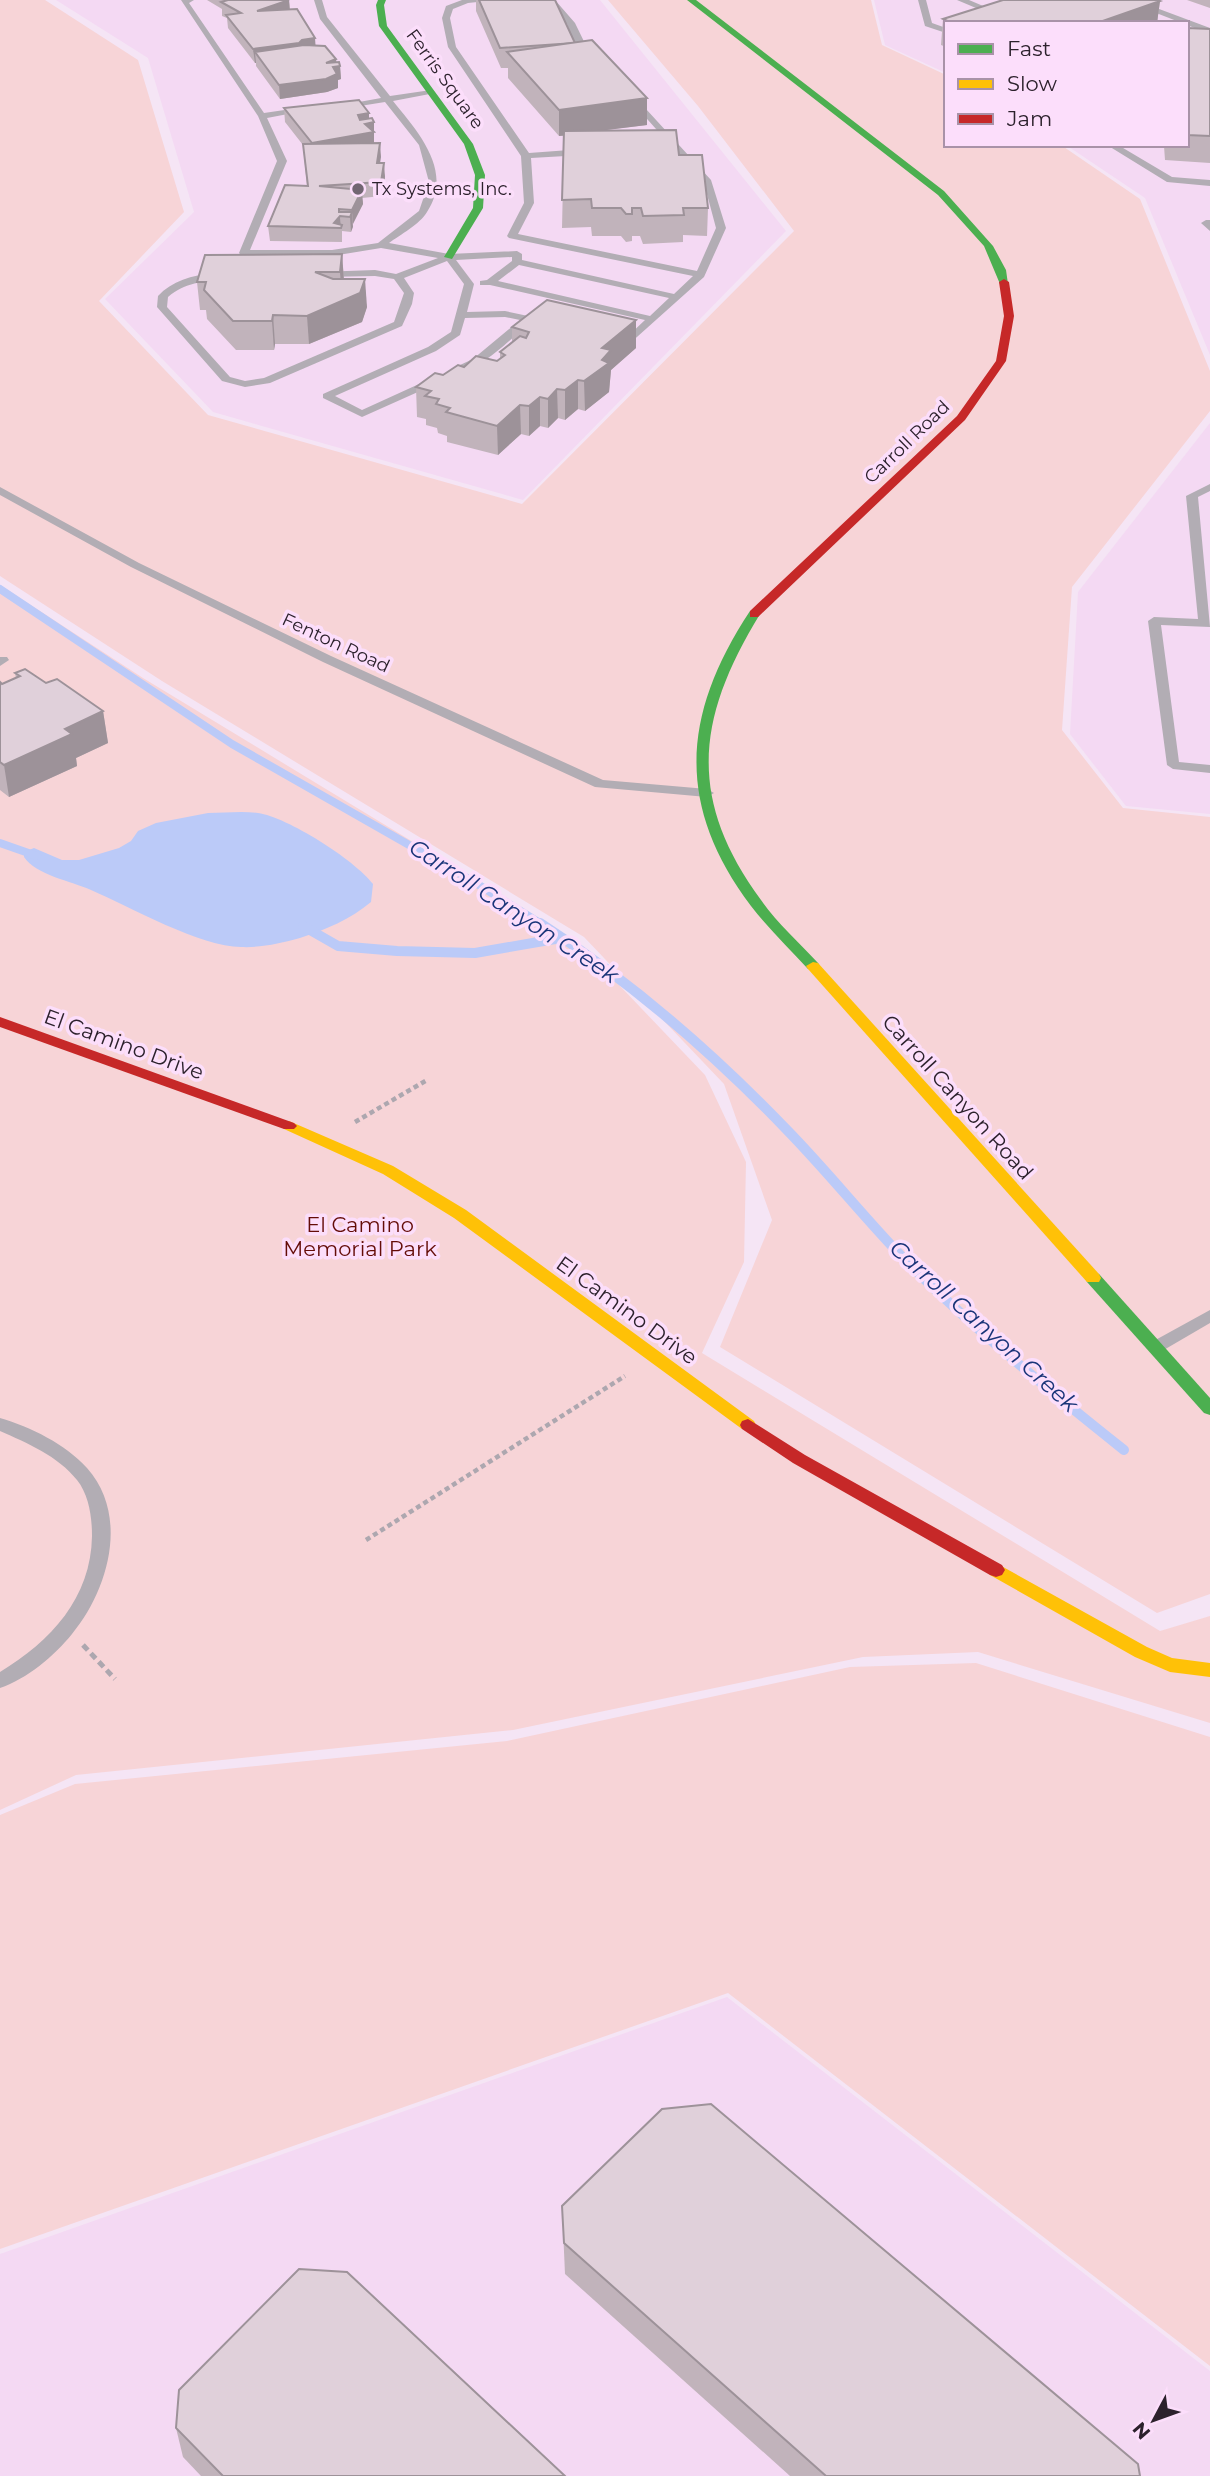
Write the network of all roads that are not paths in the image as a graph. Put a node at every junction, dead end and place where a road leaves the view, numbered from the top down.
1 (190, 0) edge
2 (318, 0) edge
3 (382, 0) edge
4 (492, 0) edge
5 (551, 0) edge
6 (691, 0) edge
7 (922, 0) edge
8 (961, 0) edge
9 (1127, 0) edge
10 (1009, 11) edge
11 (999, 14) junction
12 (985, 19) edge
13 (1183, 21) edge
14 (1189, 23) edge
15 (944, 30) edge
16 (1210, 31) edge
17 (1199, 35) edge
18 (601, 68) edge
19 (431, 93) junction
20 (629, 93) edge
21 (390, 100) junction
22 (326, 108) edge
23 (313, 109) edge
24 (262, 116) junction
25 (675, 145) junction
26 (661, 146) edge
27 (1114, 147) edge
28 (594, 151) edge
29 (526, 156) junction
30 (1210, 183) edge
31 (534, 241) junction
32 (381, 245) junction
33 (449, 257) junction
34 (517, 258) junction
35 (306, 275) edge
36 (700, 275) junction
37 (237, 276) edge
38 (397, 277) junction
39 (490, 282) junction
40 (469, 284) junction
41 (676, 297) junction
42 (462, 315) junction
43 (529, 319) junction
44 (652, 319) junction
45 (554, 324) edge
46 (603, 336) edge
47 (454, 372) edge
48 (442, 377) edge
49 (1210, 487) edge
50 (0, 490) edge
51 (1208, 622) edge
52 (1210, 769) edge
53 (707, 793) junction
54 (0, 1022) edge
55 (1210, 1316) edge
56 (1156, 1347) junction
57 (1210, 1409) edge
58 (0, 1424) edge
59 (1210, 1670) edge
60 (0, 1681) edge

1 - 24 lane
2 - 21 lane
3 - 19 main road, Ferris Square
4 - 29 lane
5 - 18 lane
6 - 53 main road, Carroll Road
7 - 15 lane
8 - 11 lane
9 - 13 lane
10 - 11 lane
11 - 12 lane
14 - 16 lane
16 - 17 lane
19 - 21 lane
19 - 33 main road, Ferris Square
20 - 25 lane
21 - 22 lane
21 - 32 lane
23 - 24 lane
24 - 32 lane
25 - 26 lane
25 - 36 lane
27 - 30 lane
28 - 29 lane
29 - 31 lane
31 - 34 lane
31 - 36 lane
32 - 33 lane
33 - 34 lane
33 - 38 lane
33 - 40 lane
34 - 39 lane
34 - 41 lane
35 - 38 lane
36 - 41 lane
37 - 38 lane
39 - 40 lane
39 - 44 lane
40 - 42 lane
41 - 44 lane
42 - 43 lane
42 - 48 lane
43 - 45 lane
43 - 47 lane
44 - 46 lane
49 - 51 lane
50 - 53 lane, Fenton Road
51 - 52 lane
53 - 56 main road, Carroll Canyon Road
54 - 59 main road, El Camino Drive
55 - 56 lane
56 - 57 main road, Carroll Canyon Road
58 - 60 lane

